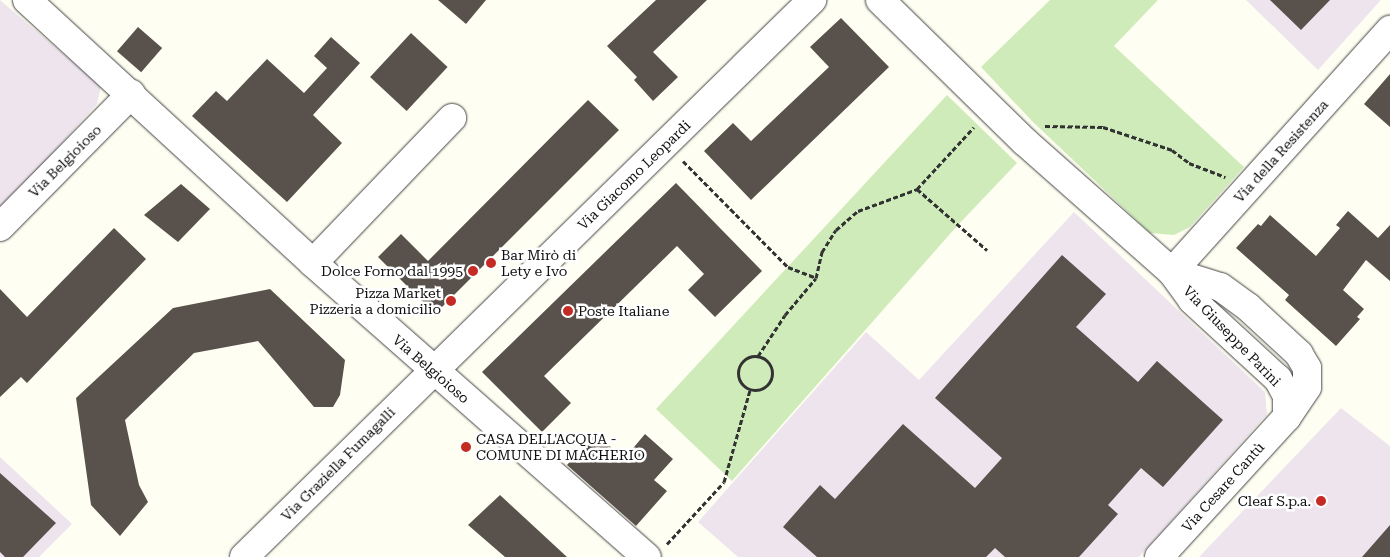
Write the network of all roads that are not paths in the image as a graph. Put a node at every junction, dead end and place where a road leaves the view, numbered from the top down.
1 (27, 0) edge
2 (812, 0) edge
3 (880, 0) edge
4 (1390, 30) edge
5 (131, 94) junction
6 (452, 118) dead end
7 (0, 227) edge
8 (313, 263) junction
9 (1172, 272) junction
10 (433, 371) junction
11 (1287, 417) joint
12 (654, 554) edge
13 (244, 557) edge
14 (1159, 557) edge

1 - 5 street, Via Belgioioso
2 - 10 street, Via Giacomo Leopardi
3 - 9 street, Via Giuseppe Parini
4 - 9 street, Via della Resistenza
5 - 7 street, Via Belgioioso
5 - 8 street, Via Belgioioso
6 - 8 street
8 - 10 street, Via Belgioioso
9 - 11 street, Via Giuseppe Parini
10 - 12 street, Via Belgioioso
10 - 13 street, Via Graziella Fumagalli
11 - 14 street, Via Cesare Cantù

